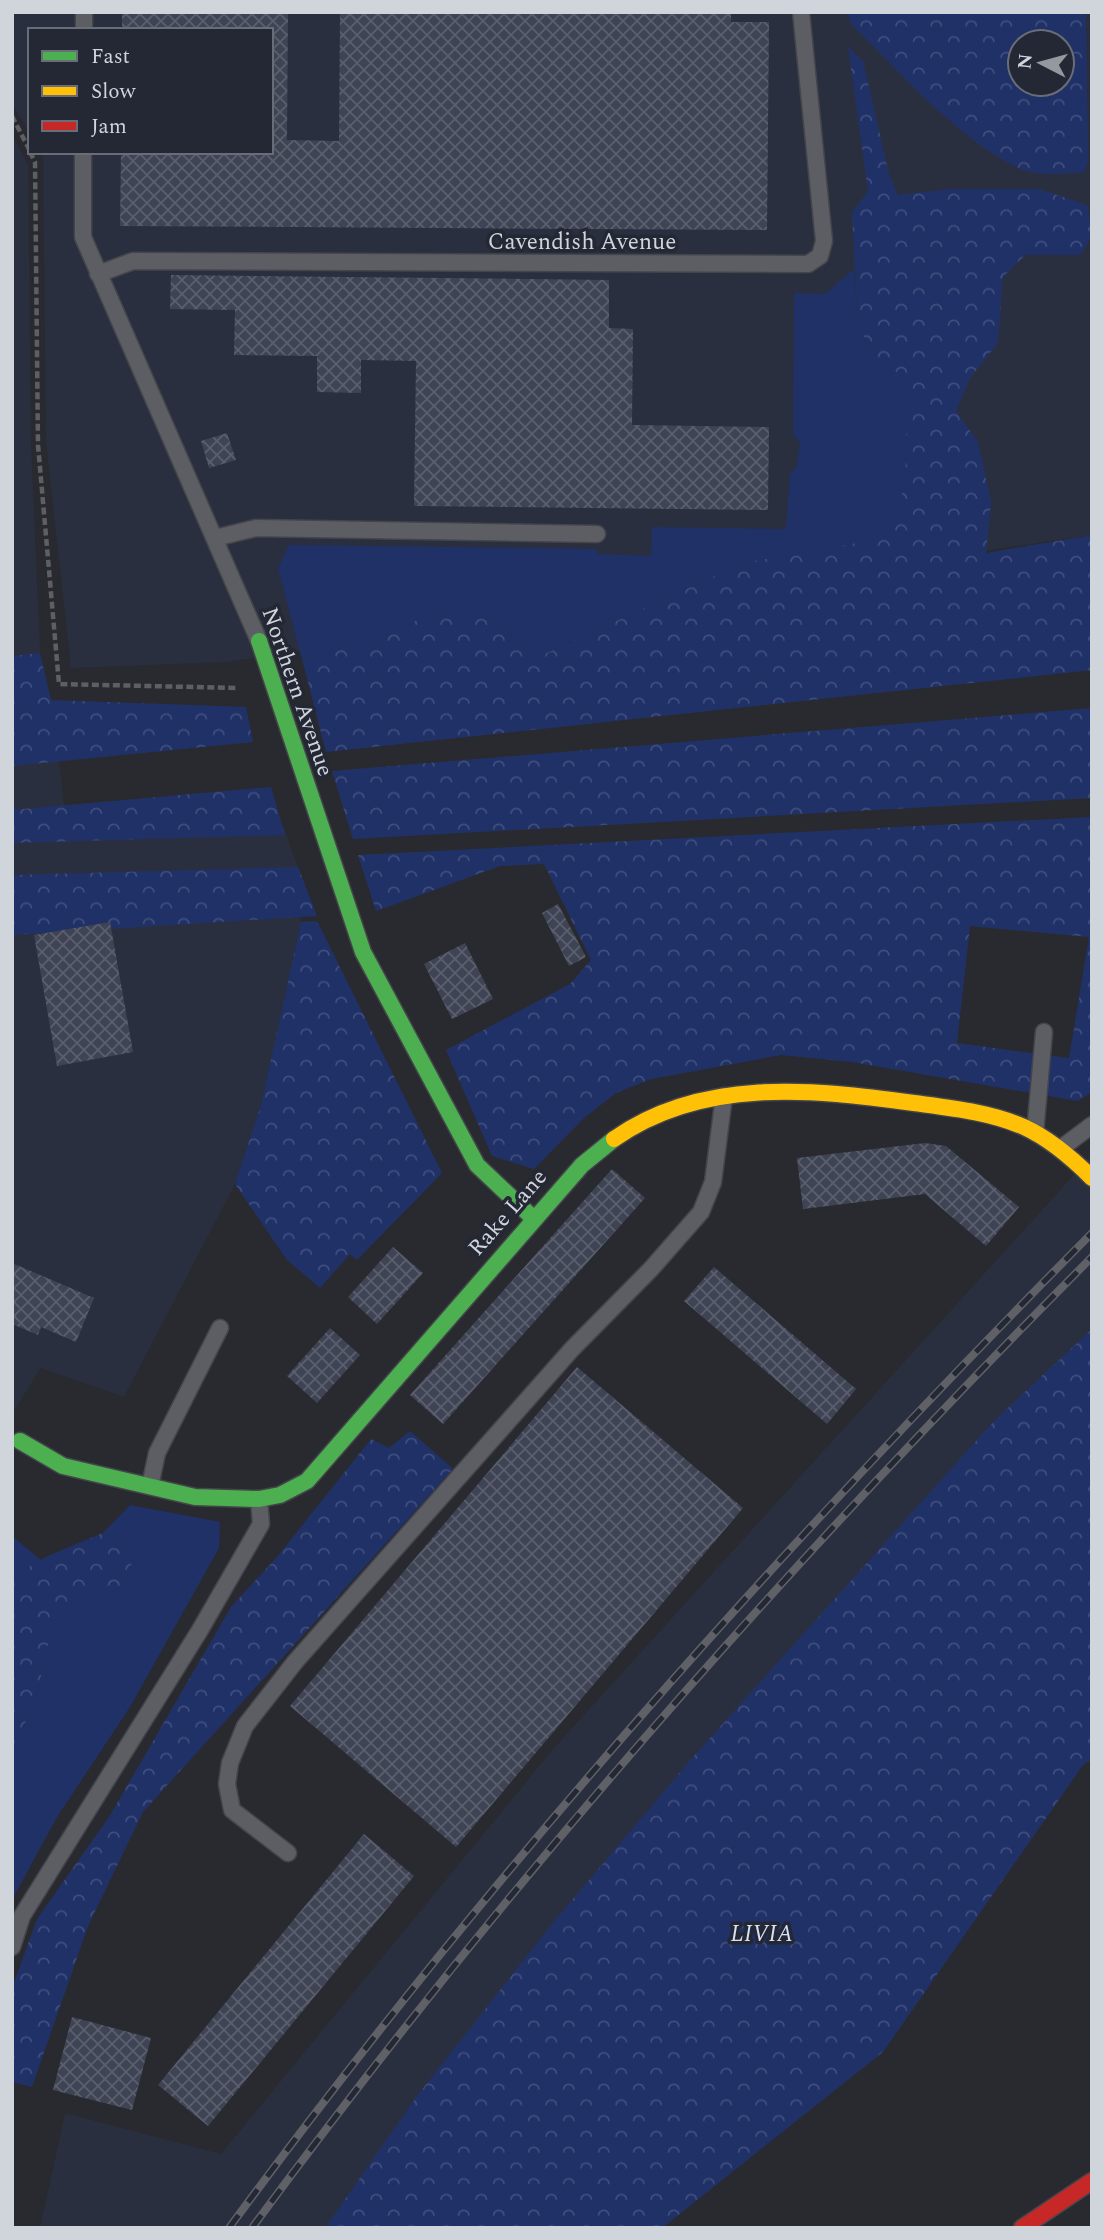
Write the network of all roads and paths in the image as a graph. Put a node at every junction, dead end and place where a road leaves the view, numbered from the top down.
1 (801, 12) edge
2 (12, 116) edge
3 (28, 148) edge
4 (31, 154) edge
5 (83, 154) edge
6 (98, 274) junction
7 (597, 534) dead end
8 (215, 538) junction
9 (259, 641) joint
10 (272, 689) junction
11 (1044, 1032) dead end
12 (724, 1096) junction
13 (1092, 1125) edge
14 (1035, 1135) junction
15 (1060, 1149) junction
16 (1092, 1178) edge
17 (533, 1218) junction
18 (220, 1328) dead end
19 (16, 1438) edge
20 (150, 1486) junction
21 (259, 1499) junction
22 (288, 1853) dead end
23 (12, 1947) edge
24 (1092, 2181) edge
25 (1022, 2228) edge

1 - 6 lane, Cavendish Avenue
2 - 3 path
4 - 10 path
5 - 6 lane, Northern Avenue
6 - 8 lane, Northern Avenue
7 - 8 lane
8 - 9 lane, Northern Avenue
9 - 10 street, Northern Avenue
10 - 17 street, Northern Avenue
11 - 14 lane
12 - 14 street, Rake Lane
12 - 17 street, Rake Lane
12 - 22 lane
13 - 15 lane
14 - 15 street, Rake Lane
15 - 16 street, Rake Lane
17 - 21 street, Rake Lane
18 - 20 lane
19 - 20 street, Rake Lane
20 - 21 street, Rake Lane
21 - 23 lane
24 - 25 street

